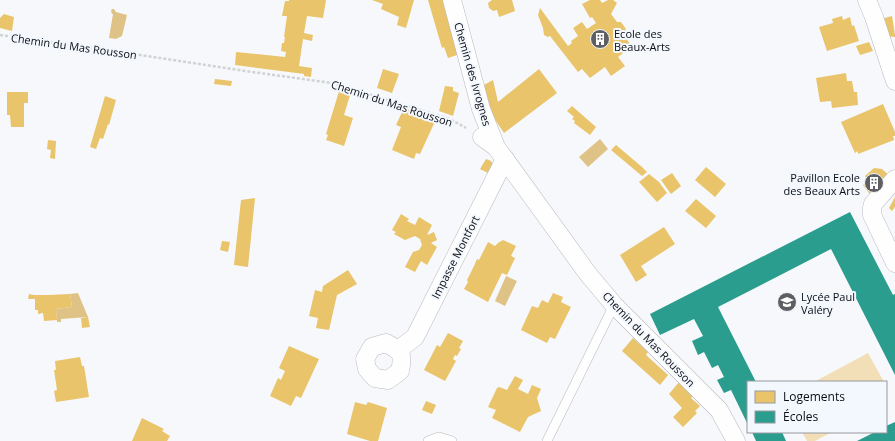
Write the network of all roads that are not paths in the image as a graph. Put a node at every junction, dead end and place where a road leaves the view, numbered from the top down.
1 (452, 0) edge
2 (867, 0) edge
3 (895, 81) edge
4 (482, 137) road end
5 (500, 153) junction
6 (895, 179) edge
7 (895, 263) edge
8 (614, 305) junction
9 (398, 350) dead end
10 (428, 441) edge
11 (452, 441) edge
12 (547, 441) edge
13 (736, 441) edge

1 - 5 street, Chemin des Ivrognes
2 - 3 street
4 - 5 street, Chemin du Mas Rousson
5 - 8 street, Chemin du Mas Rousson
5 - 9 street, Impasse Montfort
6 - 7 street
8 - 12 lane
8 - 13 street, Chemin du Mas Rousson
10 - 11 lane

